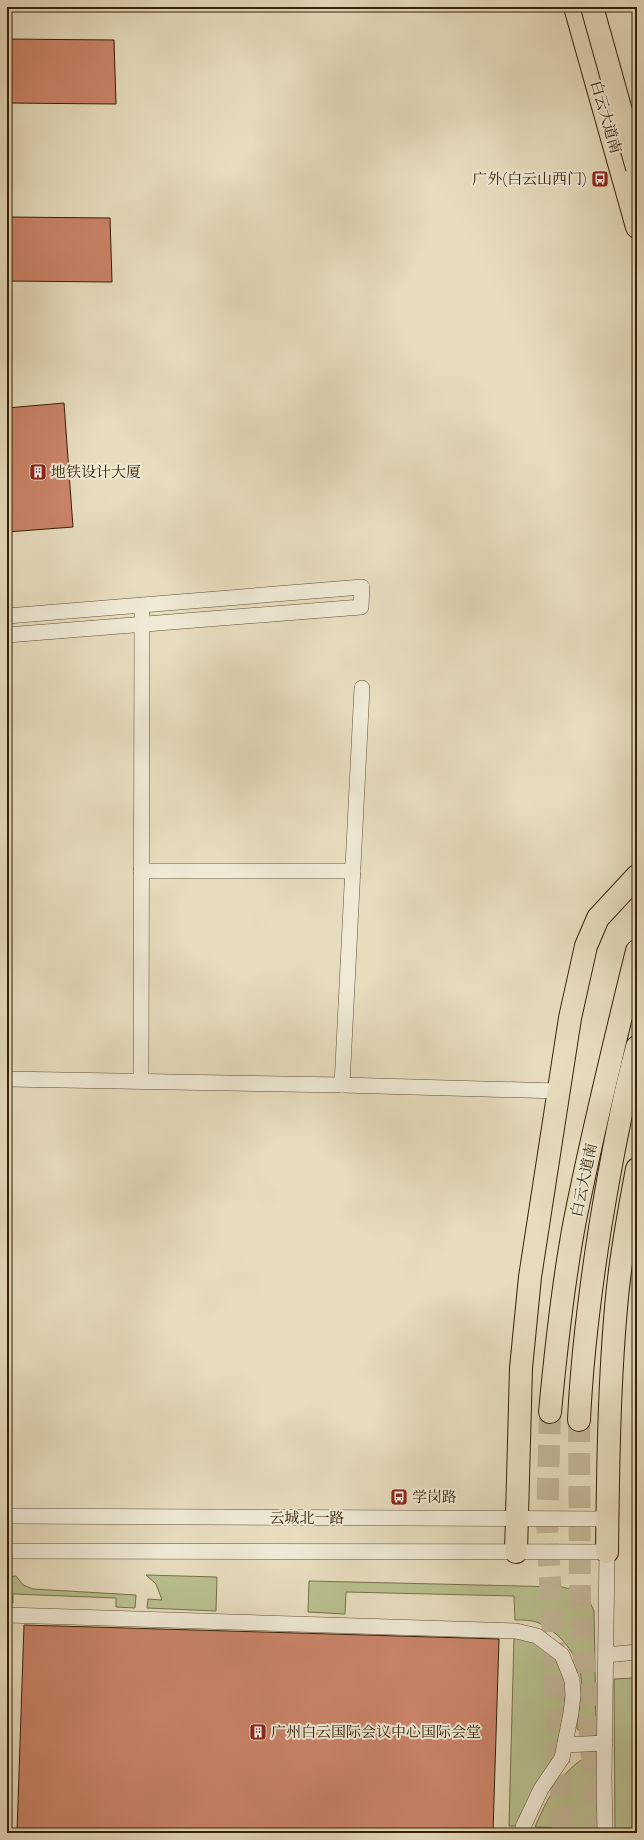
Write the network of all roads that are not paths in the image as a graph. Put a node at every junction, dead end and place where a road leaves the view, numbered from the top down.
1 (607, 7) edge
2 (628, 7) edge
3 (582, 9) edge
4 (637, 42) edge
5 (637, 112) edge
6 (637, 168) edge
7 (637, 226) edge
8 (142, 605) junction
9 (7, 616) edge
10 (142, 624) junction
11 (7, 635) edge
12 (362, 688) dead end
13 (141, 871) junction
14 (353, 871) junction
15 (637, 876) edge
16 (637, 951) edge
17 (637, 1046) edge
18 (7, 1079) edge
19 (141, 1081) junction
20 (342, 1085) junction
21 (558, 1091) junction
22 (637, 1169) edge
23 (550, 1412) tunnel mouth
24 (579, 1420) tunnel mouth
25 (7, 1516) edge
26 (516, 1519) junction
27 (607, 1519) junction
28 (7, 1550) edge
29 (516, 1552) junction
30 (607, 1552) junction
31 (7, 1615) edge
32 (637, 1652) edge
33 (606, 1655) junction
34 (605, 1743) junction
35 (565, 1745) junction
36 (523, 1833) edge
37 (606, 1833) edge

1 - 3 street
1 - 5 highway, 白云大道南
2 - 4 highway
3 - 6 highway, 白云大道南, bridge
3 - 7 highway, 白云大道南
8 - 9 street
8 - 10 street
8 - 10 street
10 - 11 street
10 - 13 street
12 - 14 street
13 - 14 street
13 - 19 street
14 - 20 street
15 - 21 highway
16 - 23 highway, 白云大道南
17 - 24 highway, 白云大道南
18 - 19 street
19 - 20 street
20 - 21 street
21 - 26 highway
22 - 27 highway
25 - 26 street, 云城北一路
26 - 27 street, 云城北一路
26 - 29 highway
27 - 30 highway
28 - 29 street
29 - 30 street
30 - 33 street
31 - 35 street
32 - 33 street
33 - 34 street
34 - 35 street
34 - 37 street
35 - 36 street

